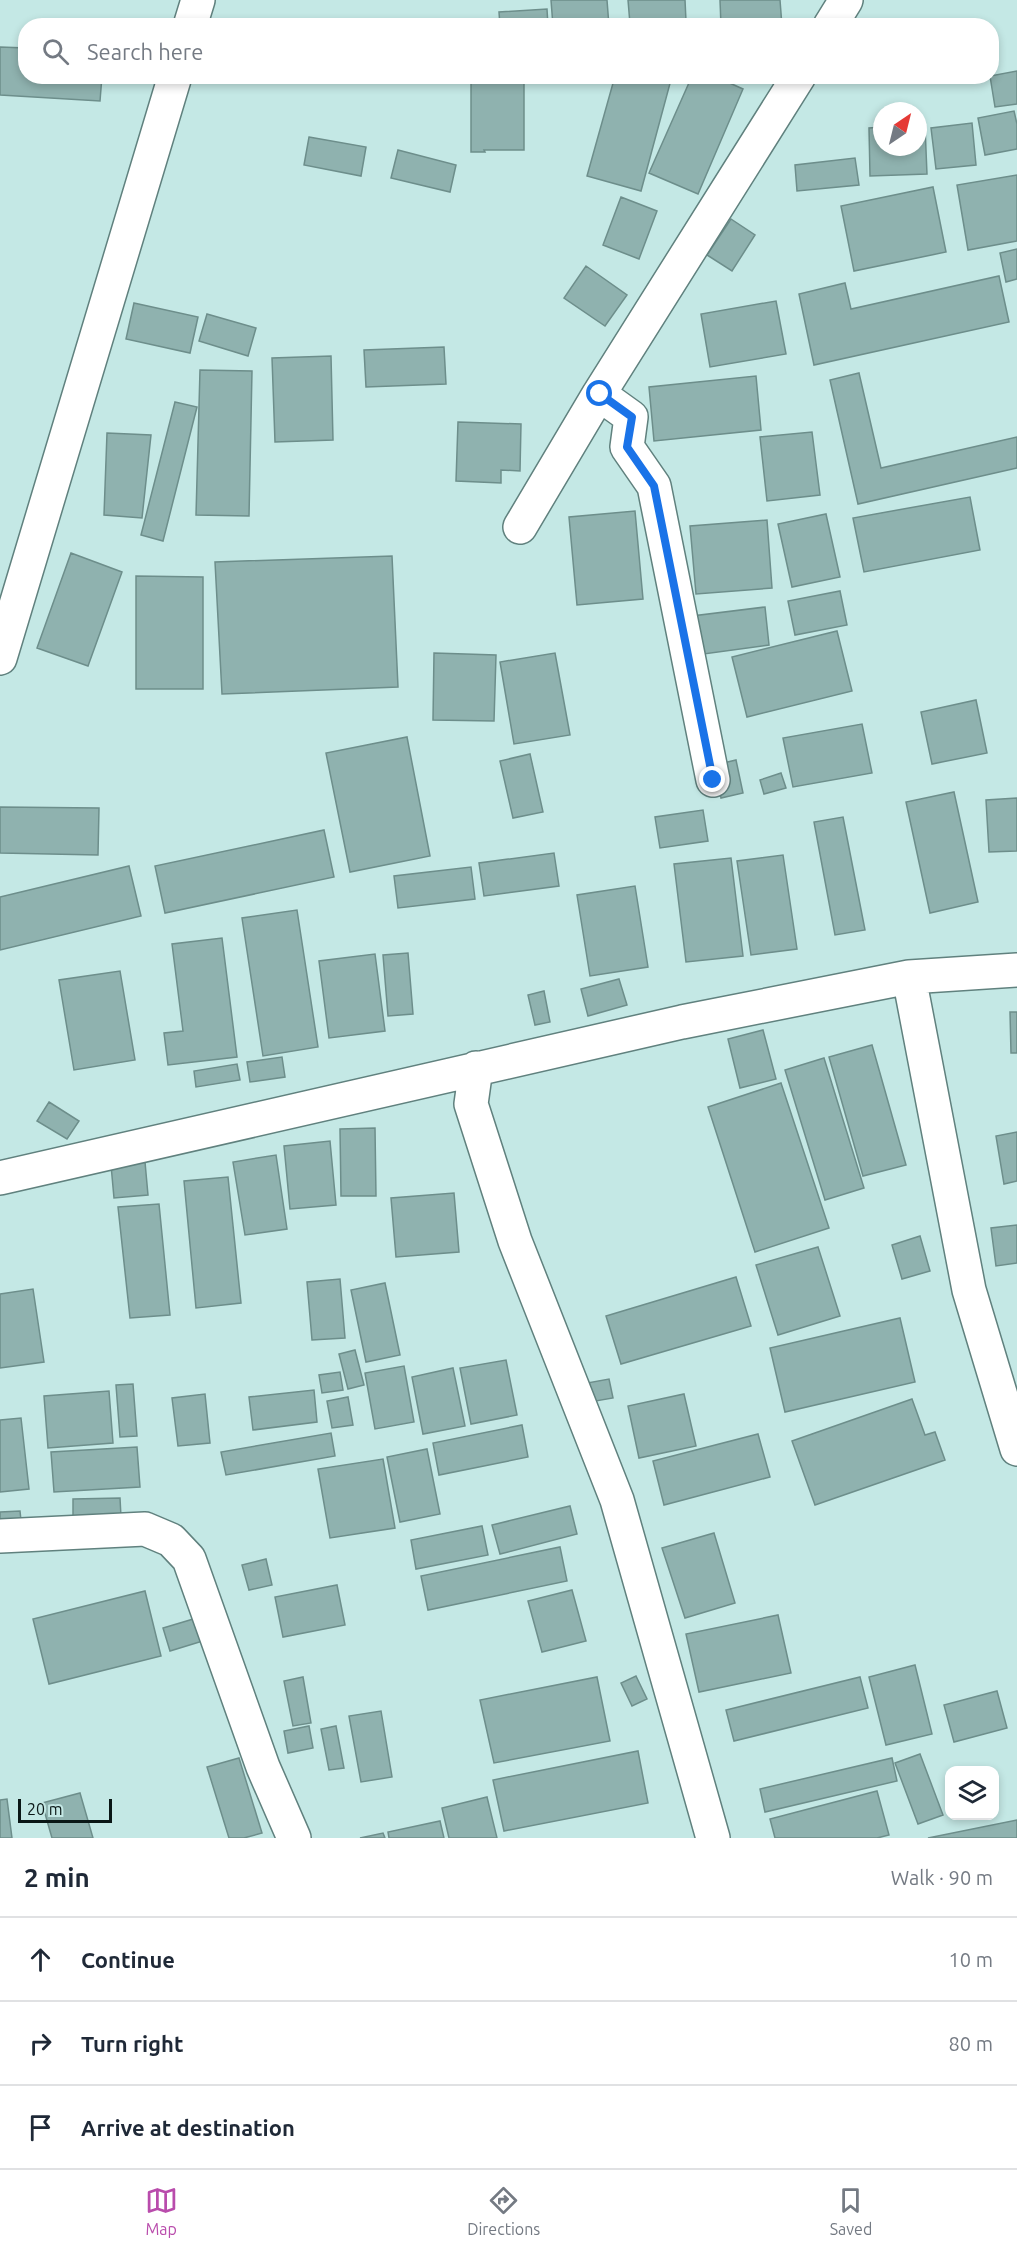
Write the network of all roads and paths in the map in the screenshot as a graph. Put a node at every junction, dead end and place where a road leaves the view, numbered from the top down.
1 (198, 0) edge
2 (846, 0) edge
3 (192, 18) edge
4 (835, 18) edge
5 (173, 84) edge
6 (794, 84) edge
7 (600, 394) junction
8 (520, 527) dead end
9 (0, 658) edge
10 (713, 780) dead end
11 (1017, 970) edge
12 (909, 977) junction
13 (476, 1068) junction
14 (0, 1178) edge
15 (1017, 1449) edge
16 (0, 1536) edge
17 (294, 1838) edge
18 (713, 1838) edge

1 - 3 street
2 - 4 street
5 - 9 street
6 - 7 street
7 - 8 street
7 - 10 street
11 - 12 street
12 - 13 street
12 - 15 street
13 - 14 street
13 - 18 street
16 - 17 street

